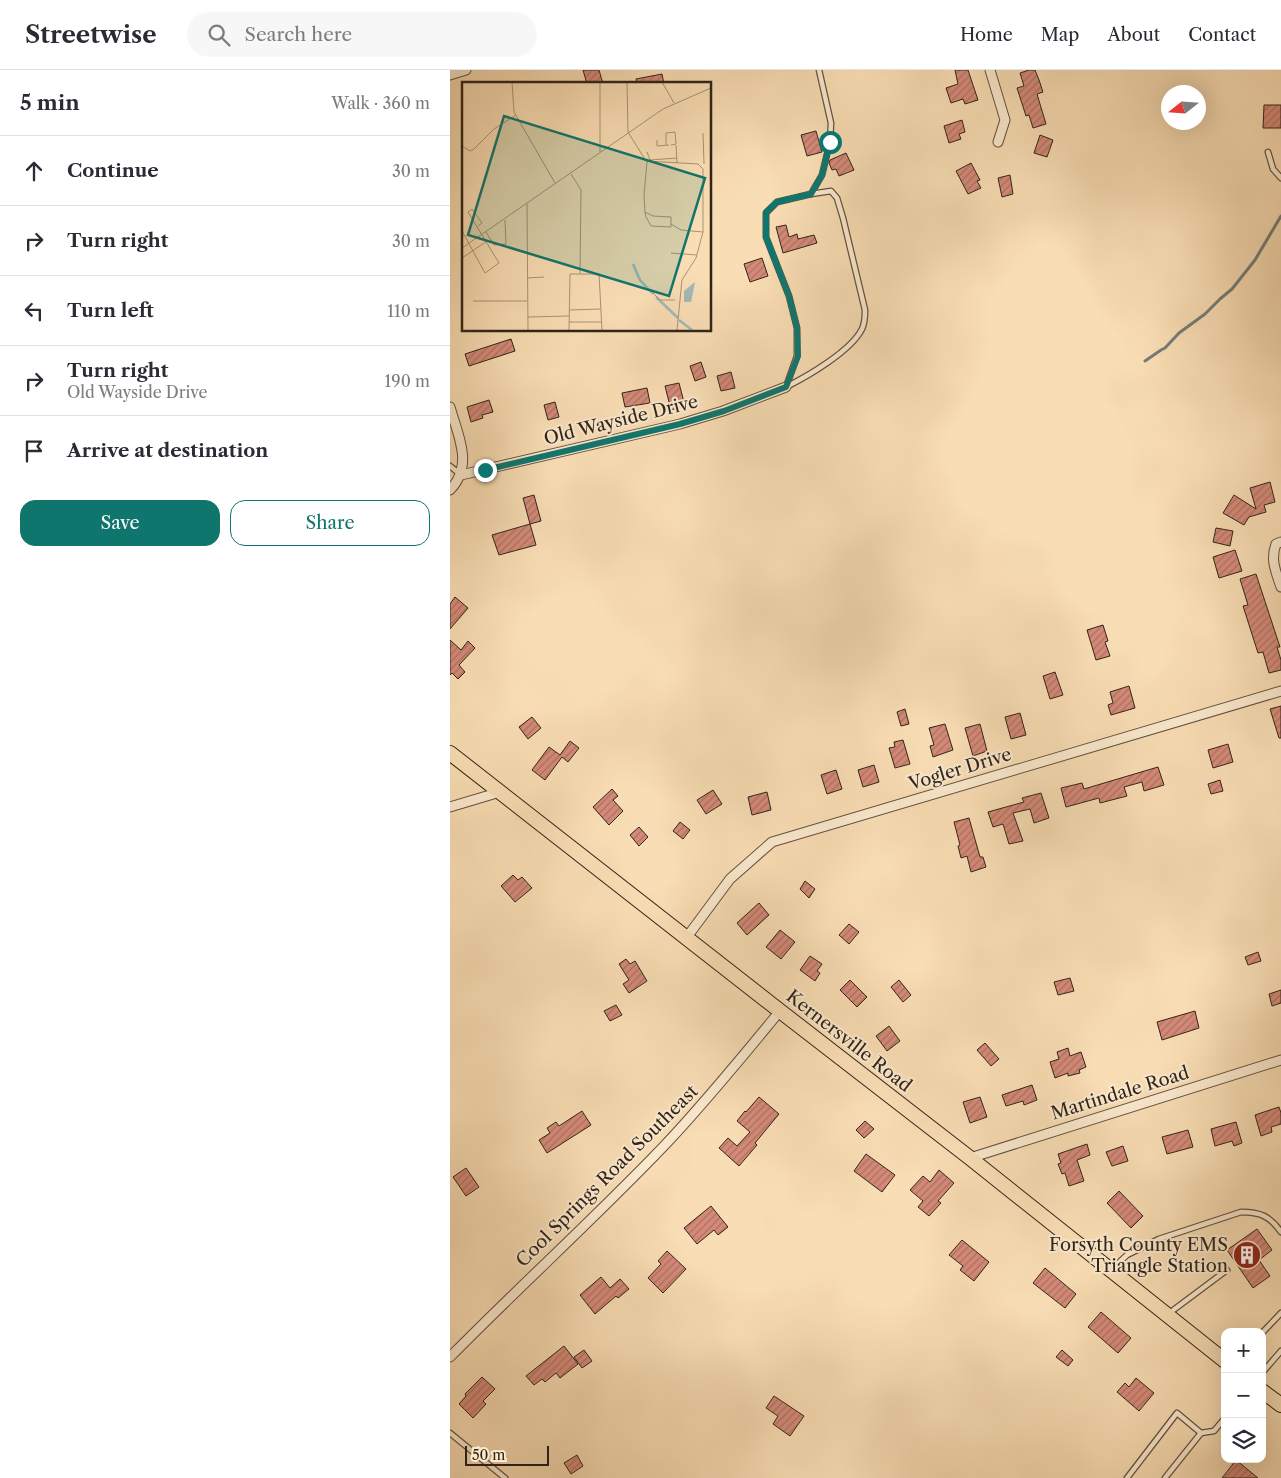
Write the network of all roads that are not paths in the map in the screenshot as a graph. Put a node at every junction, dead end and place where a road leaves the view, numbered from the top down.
1 (466, 70) edge
2 (819, 70) edge
3 (990, 70) edge
4 (450, 75) edge
5 (998, 142) dead end
6 (1268, 152) dead end
7 (1281, 178) edge
8 (811, 194) junction
9 (786, 387) junction
10 (450, 408) edge
11 (450, 466) edge
12 (461, 475) junction
13 (450, 490) edge
14 (1281, 542) edge
15 (1281, 587) edge
16 (1281, 691) edge
17 (450, 753) edge
18 (500, 792) junction
19 (450, 807) edge
20 (687, 937) junction
21 (780, 1011) junction
22 (1281, 1060) edge
23 (970, 1158) junction
24 (1281, 1232) edge
25 (1111, 1270) junction
26 (1227, 1270) dead end
27 (1281, 1313) edge
28 (1167, 1315) junction
29 (1266, 1329) edge
30 (1281, 1351) edge
31 (450, 1357) edge
32 (1221, 1358) edge
33 (1266, 1368) edge
34 (1266, 1394) edge
35 (1281, 1406) edge
36 (1221, 1423) edge
37 (450, 1433) edge
38 (1201, 1433) junction
39 (505, 1478) edge
40 (1128, 1478) edge
41 (1165, 1478) edge

1 - 4 street
2 - 8 lane
3 - 5 street
6 - 7 lane
8 - 9 lane
8 - 9 lane
9 - 12 street, Old Wayside Drive
10 - 12 street
11 - 12 lane
12 - 13 street
14 - 15 street
16 - 20 street, Vogler Drive
17 - 18 main road, Kernersville Road
18 - 19 street
18 - 20 main road, Kernersville Road
20 - 21 main road, Kernersville Road
21 - 23 main road, Kernersville Road
21 - 31 street, Cool Springs Road Southeast
22 - 23 street, Martindale Road
23 - 25 main road, Kernersville Road
24 - 25 lane
25 - 28 main road, Kernersville Road
26 - 28 lane
27 - 29 lane
28 - 32 main road, Kernersville Road
30 - 33 lane
34 - 35 main road
36 - 38 lane
37 - 39 lane
38 - 40 lane
38 - 41 lane

